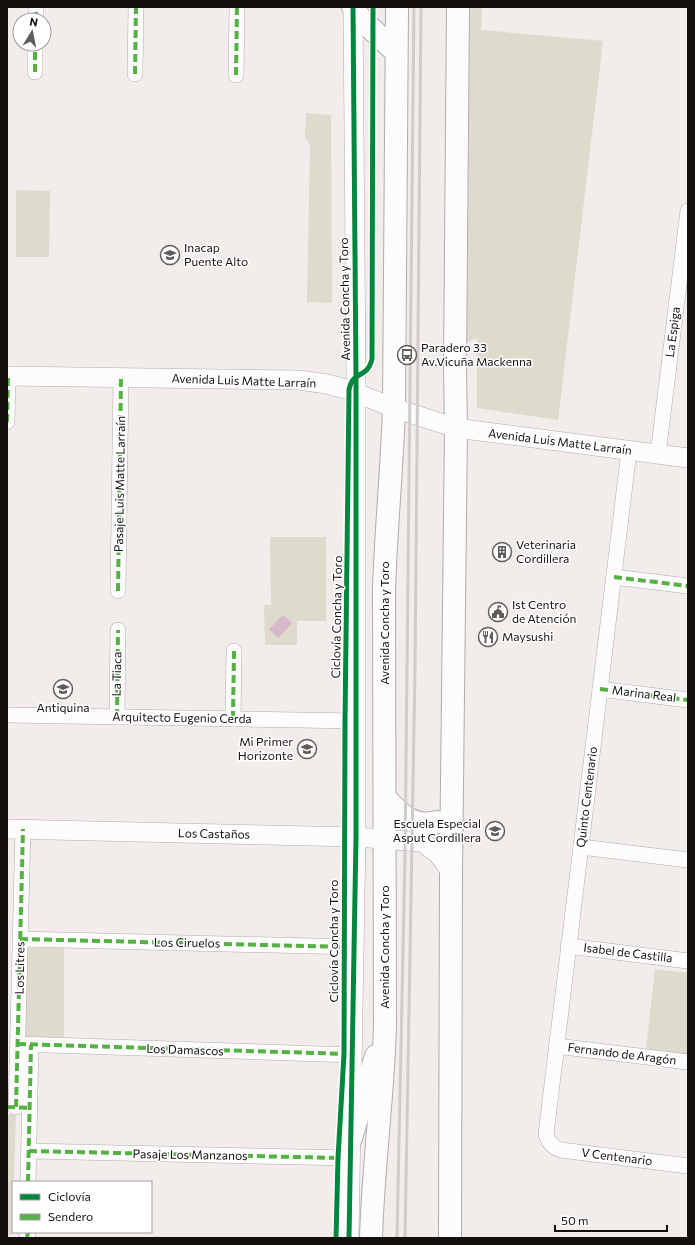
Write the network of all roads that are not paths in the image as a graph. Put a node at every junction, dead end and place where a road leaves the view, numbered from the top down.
1 (136, 7) edge
2 (237, 7) edge
3 (353, 7) edge
4 (397, 7) edge
5 (458, 7) edge
6 (35, 52) edge
7 (396, 52) junction
8 (35, 72) dead end
9 (135, 74) dead end
10 (236, 75) dead end
11 (688, 210) edge
12 (7, 376) edge
13 (121, 377) junction
14 (356, 393) junction
15 (394, 408) junction
16 (7, 422) edge
17 (456, 428) junction
18 (629, 451) junction
19 (658, 454) junction
20 (688, 458) edge
21 (614, 577) junction
22 (688, 586) edge
23 (118, 591) dead end
24 (118, 630) dead end
25 (234, 651) dead end
26 (600, 689) junction
27 (688, 700) edge
28 (7, 715) edge
29 (117, 717) junction
30 (233, 719) junction
31 (356, 722) junction
32 (385, 798) junction
33 (451, 800) junction
34 (438, 822) junction
35 (15, 829) edge
36 (356, 837) junction
37 (385, 839) junction
38 (422, 842) junction
39 (581, 847) junction
40 (688, 860) edge
41 (450, 873) junction
42 (20, 939) junction
43 (568, 946) junction
44 (354, 947) junction
45 (688, 961) edge
46 (384, 1026) junction
47 (24, 1045) junction
48 (556, 1046) junction
49 (353, 1055) junction
50 (688, 1062) edge
51 (18, 1107) edge
52 (549, 1142) joint
53 (351, 1148) junction
54 (29, 1151) junction
55 (688, 1166) edge
56 (28, 1181) edge
57 (349, 1238) edge
58 (371, 1238) edge
59 (450, 1238) edge

1 - 9 street
2 - 10 street
3 - 7 main road
3 - 14 street, Avenida Concha y Toro
4 - 7 main road, Avenida Concha y Toro
5 - 17 main road
6 - 8 street
7 - 15 main road, Avenida Concha y Toro
11 - 19 street, La Espiga
12 - 13 street, Avenida Luis Matte Larraín
12 - 16 street
13 - 14 street, Avenida Luis Matte Larraín
13 - 23 street, Pasaje Luis Matte Larraín
14 - 15 street, Avenida Luis Matte Larraín
14 - 31 street, Avenida Concha y Toro
15 - 17 street, Avenida Luis Matte Larraín
15 - 32 main road, Avenida Concha y Toro
17 - 18 street, Avenida Luis Matte Larraín
17 - 33 main road
18 - 19 street, Avenida Luis Matte Larraín
18 - 21 street, Quinto Centenario
19 - 20 street, Avenida Luis Matte Larraín
21 - 22 street
21 - 26 street, Quinto Centenario
24 - 29 street, La Tiaca
25 - 30 street
26 - 27 street, Marina Real
26 - 39 street, Quinto Centenario
28 - 29 street, Arquitecto Eugenio Cerda
29 - 30 street, Arquitecto Eugenio Cerda
30 - 31 street, Arquitecto Eugenio Cerda
31 - 36 street, Avenida Concha y Toro
32 - 34 main road
32 - 37 main road, Avenida Concha y Toro
33 - 34 street
33 - 41 main road
34 - 38 street
35 - 36 street, Los Castaños
35 - 42 street, Los Litres
36 - 37 street, Los Castaños
36 - 44 street, Avenida Concha y Toro
37 - 38 street, Los Castaños
37 - 46 main road, Avenida Concha y Toro
38 - 41 street
39 - 40 street
39 - 43 street, Quinto Centenario
41 - 59 main road
42 - 44 street, Los Ciruelos
42 - 47 street, Los Litres
43 - 45 street, Isabel de Castilla
43 - 48 street, Quinto Centenario
44 - 49 street, Avenida Concha y Toro
46 - 53 main road
46 - 58 main road, Avenida Concha y Toro
47 - 49 street, Los Damascos
47 - 51 street, Los Litres
48 - 50 street, Fernando de Aragón
48 - 52 street, Quinto Centenario
49 - 53 street, Avenida Concha y Toro
51 - 54 street, Los Litres
52 - 55 street, V Centenario
53 - 54 street, Pasaje Los Manzanos
53 - 57 street, Avenida Concha y Toro
54 - 56 street, Los Litres

